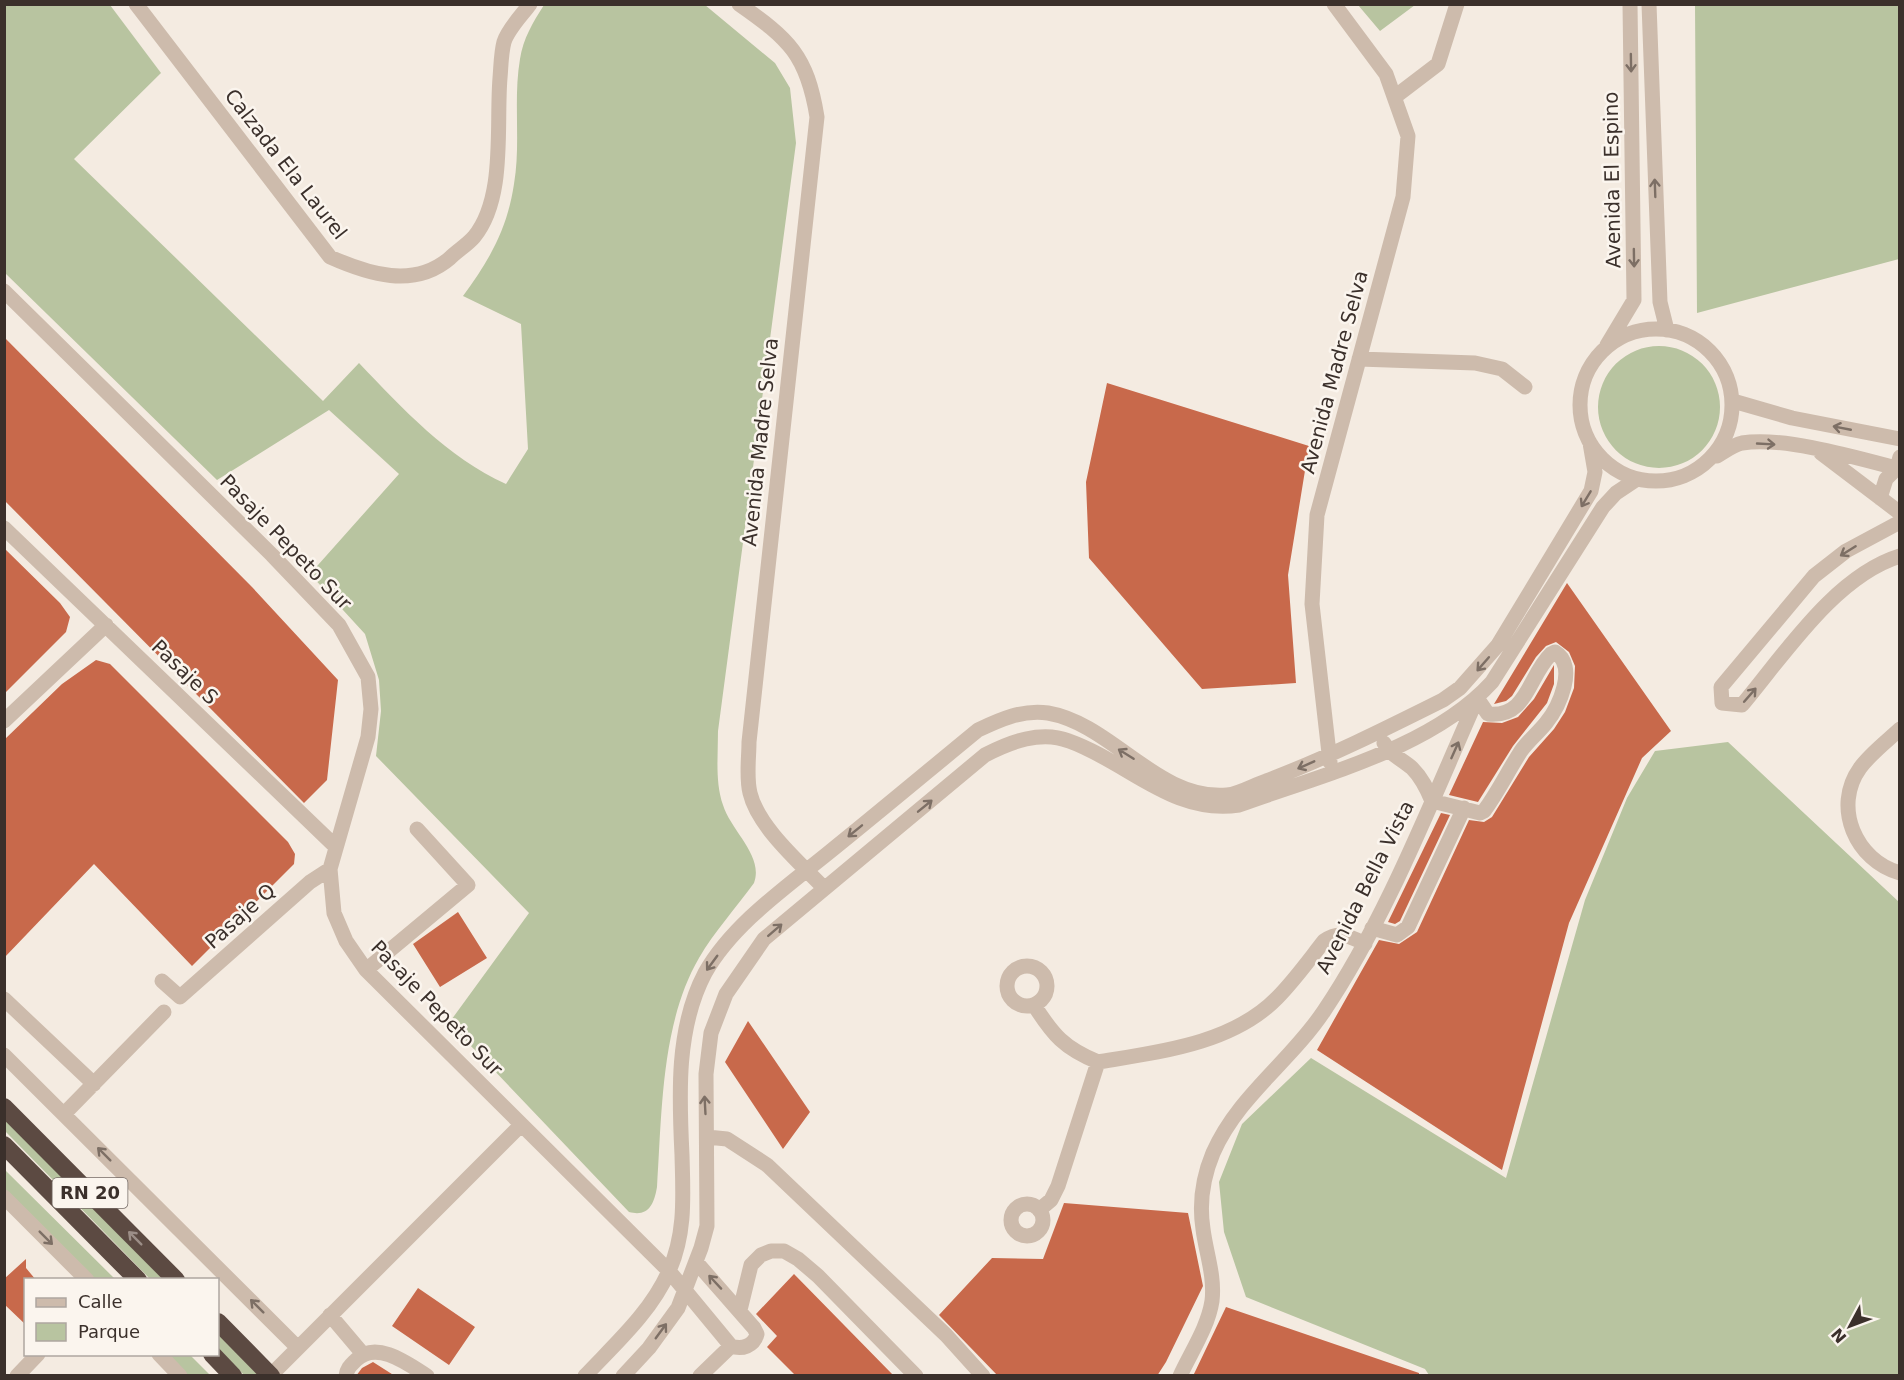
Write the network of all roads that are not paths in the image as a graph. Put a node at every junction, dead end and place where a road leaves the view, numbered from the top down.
1 (136, 4) edge
2 (530, 4) edge
3 (740, 4) edge
4 (1334, 4) edge
5 (1457, 4) edge
6 (1630, 4) edge
7 (1649, 4) edge
8 (1396, 96) junction
9 (4, 291) edge
10 (1667, 330) junction
11 (1606, 347) junction
12 (1359, 359) junction
13 (1526, 387) dead end
14 (1733, 401) junction
15 (1899, 439) edge
16 (1590, 443) junction
17 (1816, 450) junction
18 (1711, 459) junction
19 (1899, 465) edge
20 (1637, 479) junction
21 (1880, 498) junction
22 (1899, 513) edge
23 (1899, 522) edge
24 (4, 528) edge
25 (1899, 556) edge
26 (106, 626) junction
27 (1478, 698) junction
28 (4, 721) edge
29 (1899, 729) edge
30 (1378, 732) junction
31 (1387, 750) junction
32 (1327, 755) junction
33 (1334, 771) junction
34 (1432, 801) junction
35 (1464, 808) junction
36 (417, 829) dead end
37 (336, 847) junction
38 (330, 869) junction
39 (807, 870) junction
40 (1899, 873) edge
41 (824, 888) junction
42 (1372, 928) junction
43 (1365, 944) junction
44 (366, 970) junction
45 (162, 981) dead end
46 (4, 999) edge
47 (1034, 1005) dead end
48 (164, 1012) dead end
49 (4, 1055) edge
50 (1098, 1062) junction
51 (94, 1084) junction
52 (4, 1107) edge
53 (64, 1114) junction
54 (521, 1125) junction
55 (707, 1137) junction
56 (4, 1145) edge
57 (4, 1197) edge
58 (1039, 1210) dead end
59 (697, 1263) junction
60 (669, 1271) junction
61 (85, 1278) edge
62 (136, 1278) edge
63 (174, 1278) edge
64 (686, 1289) junction
65 (740, 1310) junction
66 (330, 1315) junction
67 (219, 1323) edge
68 (731, 1346) junction
69 (298, 1348) junction
70 (363, 1354) junction
71 (36, 1356) edge
72 (161, 1356) edge
73 (214, 1356) edge
74 (271, 1375) edge
75 (17, 1376) edge
76 (180, 1376) edge
77 (233, 1376) edge
78 (346, 1376) edge
79 (427, 1376) edge
80 (585, 1376) edge
81 (623, 1376) edge
82 (700, 1376) edge
83 (916, 1376) edge
84 (983, 1376) edge
85 (1180, 1376) edge

1 - 2 street, Calzada Ela Laurel
3 - 39 street, Avenida Madre Selva
4 - 8 street, Avenida Madre Selva
5 - 8 street
6 -> 11 street, Avenida El Espino
10 -> 7 street
8 - 12 street, Avenida Madre Selva
9 - 37 street, Pasaje Pepeto Sur
10 - 11 street
10 - 14 street
11 - 16 street
12 - 13 street
12 - 32 street, Avenida Madre Selva
15 -> 14 street
14 - 18 street
16 - 20 street
16 -> 30 street
18 -> 17 street
17 - 19 street
17 - 21 street
18 - 20 street
19 - 21 street
20 - 27 street
21 - 22 street
23 -> 25 street
24 - 26 street, Pasaje S
26 - 28 street
26 - 37 street, Pasaje S
27 - 31 street
34 -> 27 street, Avenida Bella Vista
27 - 35 street
29 - 40 street
30 - 31 street
30 - 32 street
31 - 33 street
31 - 34 street
32 - 33 street, Avenida Madre Selva
32 -> 39 street
41 -> 33 street
34 - 35 street
34 - 42 street, Avenida Bella Vista
35 - 42 street
36 - 44 street
37 - 38 street, Pasaje Pepeto Sur
38 - 44 street, Pasaje Pepeto Sur
38 - 45 street, Pasaje Q
39 - 41 street, Avenida Madre Selva
39 -> 60 street
55 -> 41 street
42 - 43 street, Avenida Bella Vista
43 - 50 street
43 - 85 street, Avenida Bella Vista
44 - 54 street, Pasaje Pepeto Sur
46 - 51 street
47 - 50 street
48 - 51 street
49 - 53 street
50 - 58 street
51 - 53 street
63 -> 52 highway, RN 20
69 -> 53 street
54 - 60 street, Pasaje Pepeto Sur
54 - 66 street
55 - 59 street
55 - 84 street
56 - 62 highway, RN 20
57 -> 61 street
59 - 64 street
65 -> 59 street
60 - 64 street, Pasaje Pepeto Sur
60 - 80 street
64 - 68 street, Pasaje Pepeto Sur
81 -> 64 street
65 - 68 street
65 - 83 street
66 - 69 street
66 - 70 street
67 - 74 highway
68 - 82 street
69 - 74 street
70 - 78 street
70 - 79 street
71 - 75 street
72 - 76 street
73 - 77 highway

